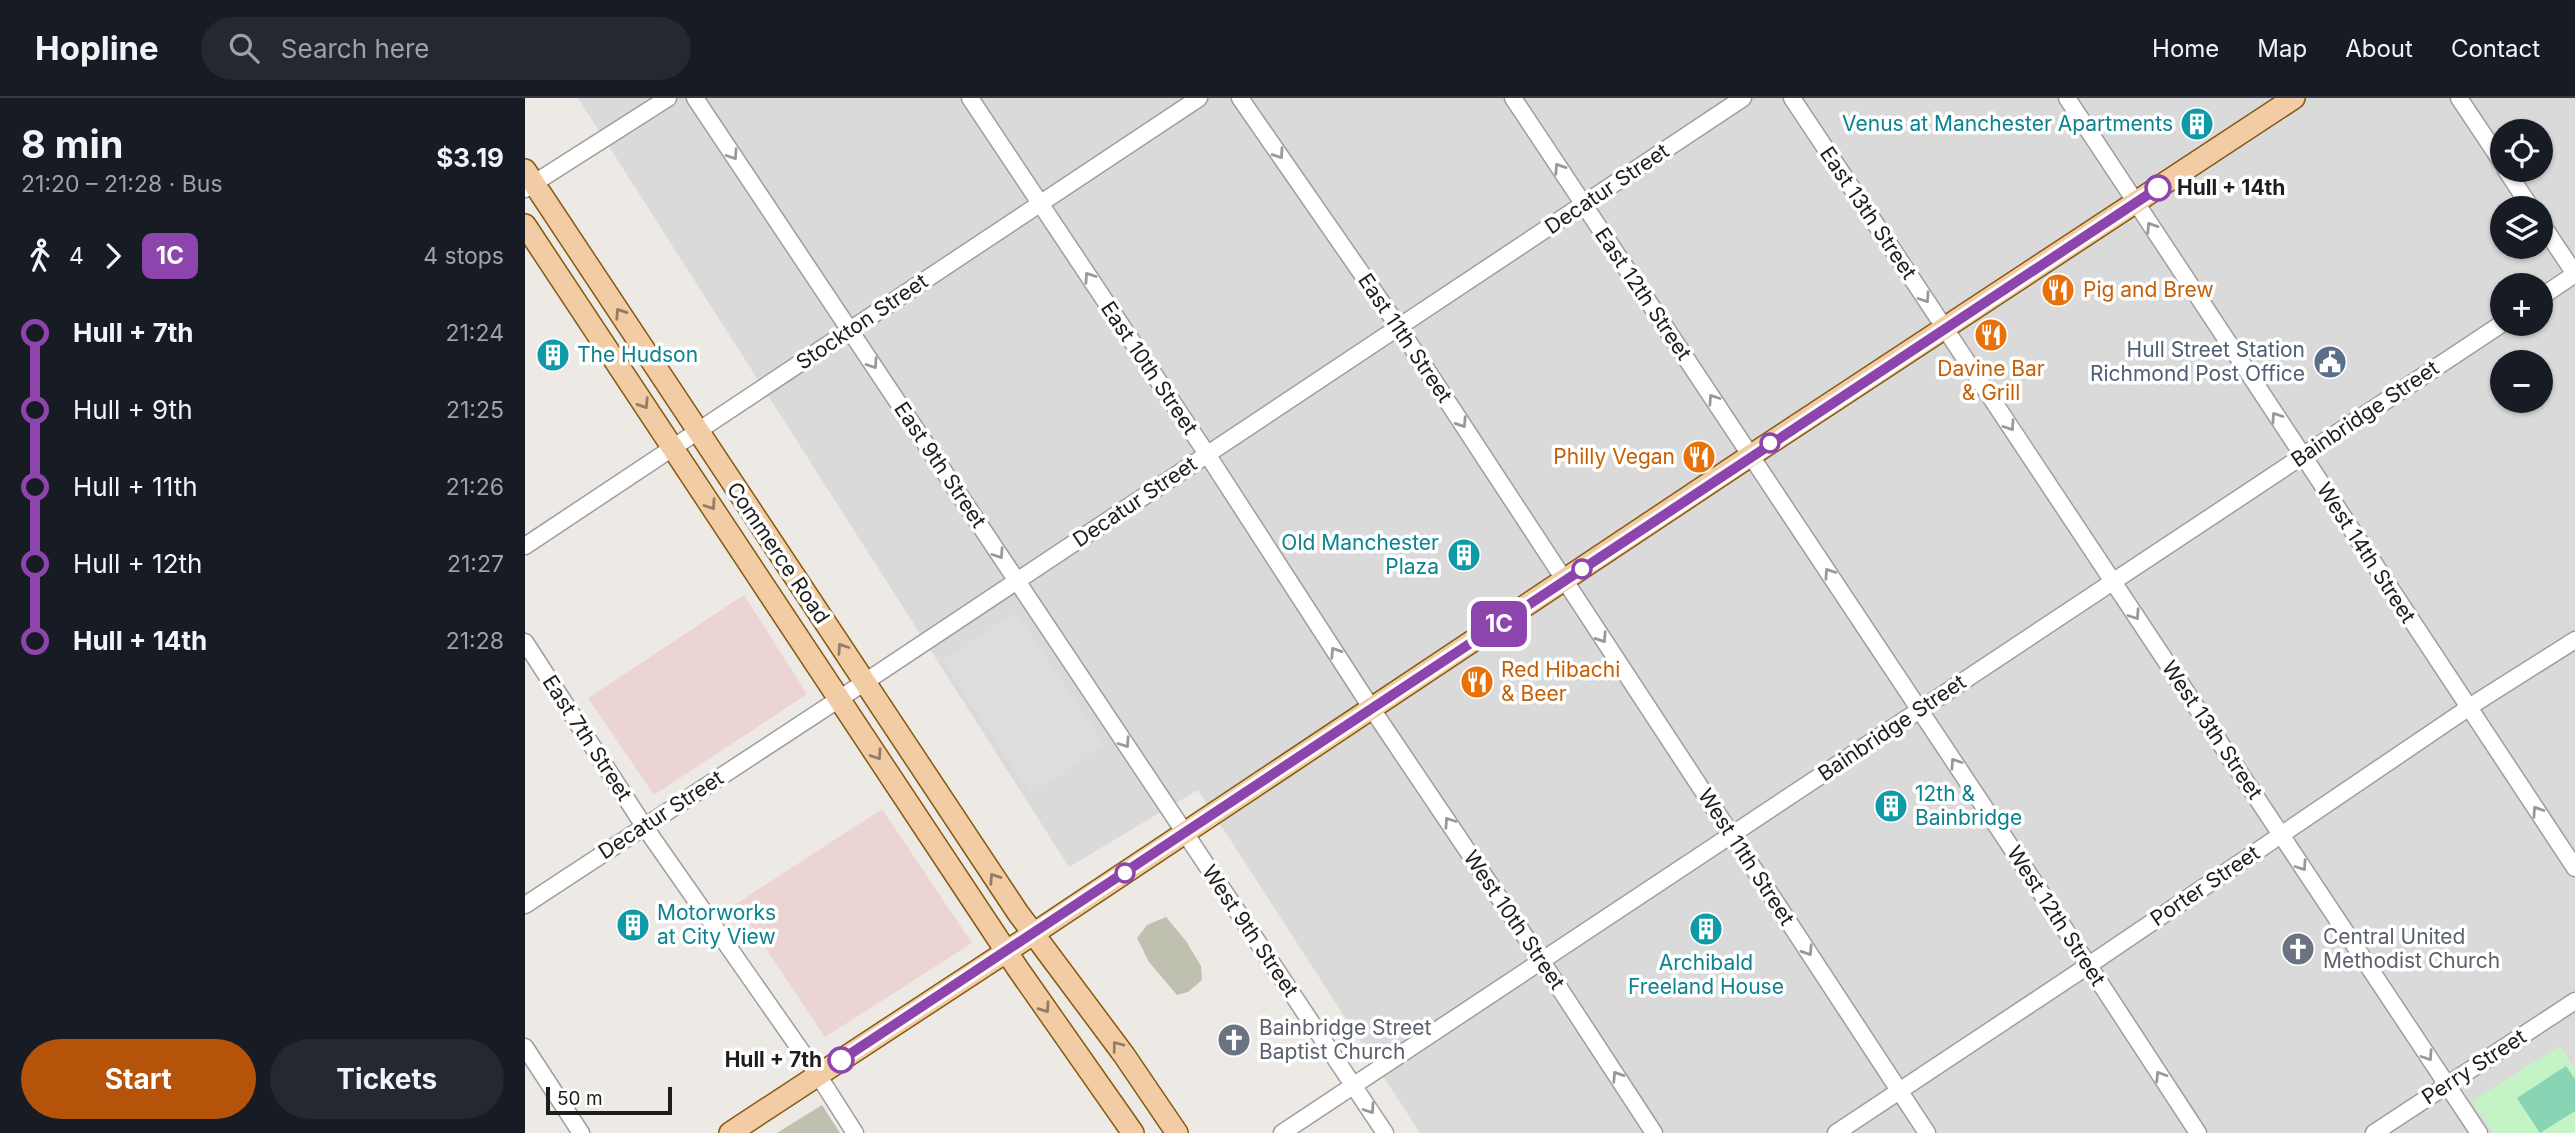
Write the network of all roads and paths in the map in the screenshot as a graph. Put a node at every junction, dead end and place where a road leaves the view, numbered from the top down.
1 (668, 98) edge
2 (695, 98) edge
3 (971, 98) edge
4 (1199, 98) edge
5 (1240, 98) edge
6 (1513, 98) edge
7 (1743, 98) edge
8 (1792, 98) edge
9 (2067, 98) edge
10 (2294, 98) edge
11 (2459, 98) edge
12 (2490, 144) edge
13 (528, 181) edge
14 (2135, 203) junction
15 (1039, 204) junction
16 (1584, 205) junction
17 (525, 225) edge
18 (2553, 241) edge
19 (2575, 274) edge
20 (2553, 289) edge
21 (1398, 326) junction
22 (1945, 328) junction
23 (850, 330) junction
24 (2490, 332) edge
25 (698, 432) junction
26 (673, 448) junction
27 (1207, 454) junction
28 (1750, 456) junction
29 (2302, 456) junction
30 (525, 546) edge
31 (1016, 581) junction
32 (1565, 581) junction
33 (2113, 581) junction
34 (2575, 640) edge
35 (525, 642) edge
36 (865, 682) junction
37 (839, 699) junction
38 (2469, 708) junction
39 (1372, 709) junction
40 (1919, 710) junction
41 (644, 826) junction
42 (1184, 833) junction
43 (1731, 835) junction
44 (2281, 835) junction
45 (2575, 867) edge
46 (525, 905) edge
47 (1033, 934) junction
48 (1007, 951) junction
49 (1541, 960) junction
50 (2089, 965) junction
51 (2575, 1001) edge
52 (525, 1047) edge
53 (818, 1075) junction
54 (1354, 1085) junction
55 (2447, 1085) junction
56 (1900, 1091) junction
57 (581, 1133) edge
58 (730, 1133) edge
59 (855, 1133) edge
60 (1133, 1133) edge
61 (1178, 1133) edge
62 (1282, 1133) edge
63 (1385, 1133) edge
64 (1654, 1133) edge
65 (1836, 1133) edge
66 (1927, 1133) edge
67 (2198, 1133) edge
68 (2374, 1133) edge
69 (2479, 1133) edge

1 - 13 street
2 -> 23 street, East 9th Street
3 - 15 street, East 10th Street
4 - 15 street, Stockton Street
5 -> 21 street, East 11th Street
16 -> 6 street, East 12th Street
7 - 16 street, Decatur Street
8 -> 22 street, East 13th Street
9 - 14 street, West 14th Street
10 - 14 main road
11 - 12 street
25 -> 13 main road, Commerce Road
14 - 22 main road
29 -> 14 street, West 14th Street
15 - 23 street, Stockton Street
27 -> 15 street, East 10th Street
16 - 21 street, Decatur Street
28 -> 16 street, East 12th Street
17 -> 26 main road, Commerce Road
18 - 19 street
19 - 20 street
21 - 27 street, Decatur Street
21 -> 32 street, East 11th Street
22 - 28 main road
22 -> 33 street, West 13th Street
23 - 25 street, Stockton Street
23 -> 31 street, East 9th Street
24 - 29 street, Bainbridge Street
25 - 26 street, Stockton Street
36 -> 25 main road, Commerce Road
26 - 30 street, Stockton Street
26 -> 37 main road, Commerce Road
27 - 31 street, Decatur Street
39 -> 27 street, East 10th Street
28 - 32 main road
40 -> 28 street, West 12th Street
29 - 33 street, Bainbridge Street
29 - 38 street, West 14th Street
31 - 36 street, Decatur Street
31 -> 42 street, East 9th Street
32 - 39 main road
32 -> 43 street, West 11th Street
33 - 40 street, Bainbridge Street
33 -> 44 street, West 13th Street
34 - 38 street, Porter Street
35 - 41 street, East 7th Street
36 - 37 street, Decatur Street
47 -> 36 main road, Commerce Road
37 - 41 street, Decatur Street
37 -> 48 main road, Commerce Road
38 - 44 street, Porter Street
45 -> 38 street, West 14th Street
39 - 42 main road
49 -> 39 street, West 10th Street
40 - 43 street, Bainbridge Street
50 -> 40 street, West 12th Street
41 - 46 street, Decatur Street
41 - 53 street, East 7th Street
42 - 47 main road
42 - 54 street, West 9th Street
43 - 49 street, Bainbridge Street
43 -> 56 street, West 11th Street
44 - 50 street, Porter Street
44 -> 55 street, West 13th Street
47 - 48 main road
61 -> 47 main road, Commerce Road
48 - 53 main road
48 -> 60 main road, Commerce Road
49 - 54 street, Bainbridge Street
64 -> 49 street, West 10th Street
50 - 56 street, Porter Street
67 -> 50 street, West 12th Street
51 - 55 street, Perry Street
52 - 57 street
53 - 58 main road
53 - 59 street, East 7th Street
54 - 62 street, Bainbridge Street
54 -> 63 street, West 9th Street
55 - 68 street, Perry Street
55 - 69 street, West 13th Street
56 - 65 street, Porter Street
56 - 66 street, West 11th Street

